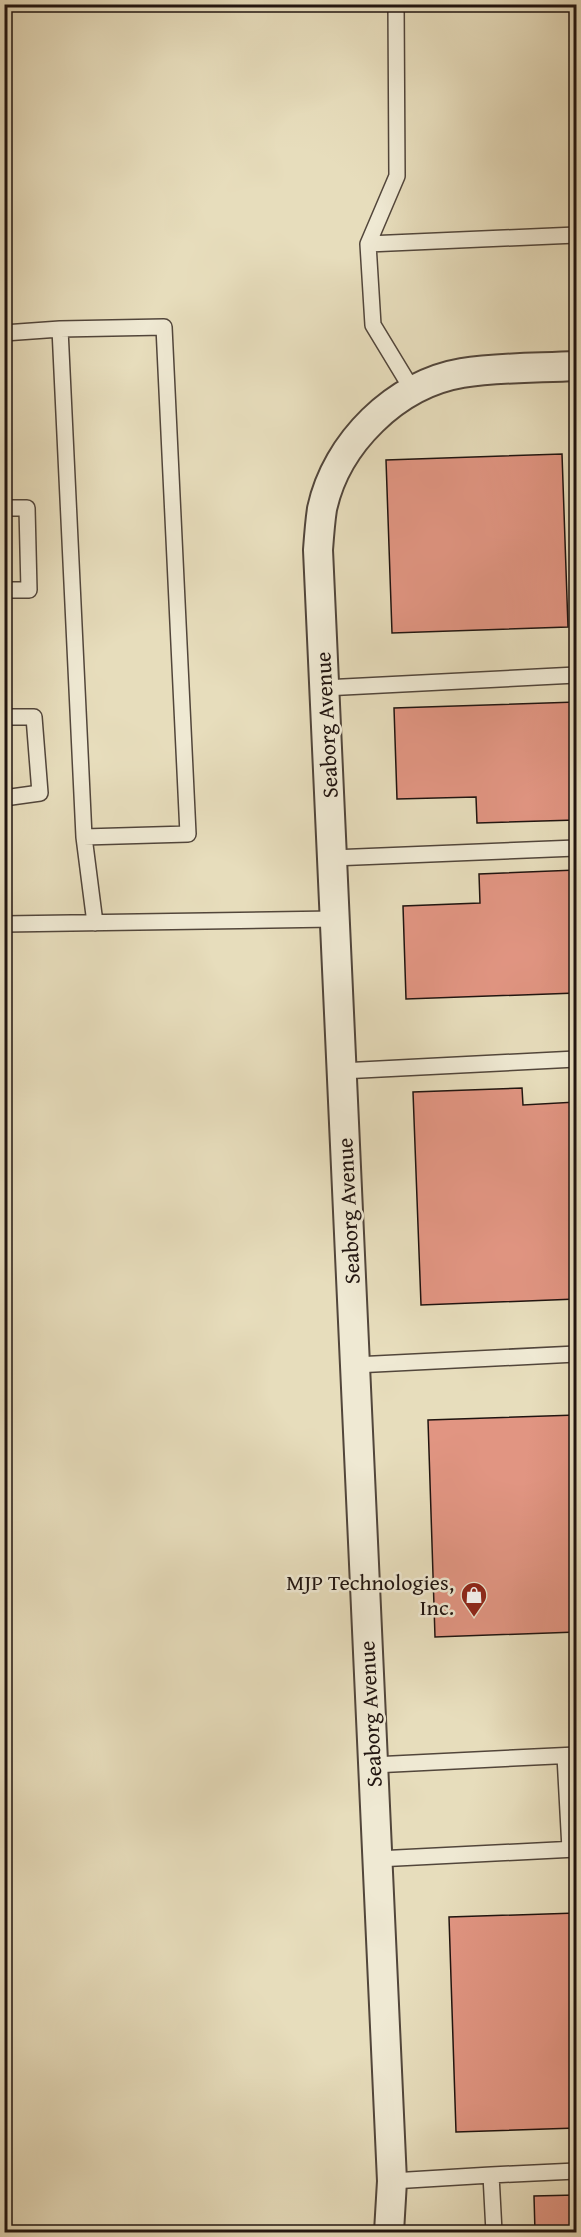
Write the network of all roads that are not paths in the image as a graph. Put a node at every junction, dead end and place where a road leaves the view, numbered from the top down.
1 (396, 4) edge
2 (576, 235) edge
3 (368, 244) junction
4 (60, 329) junction
5 (4, 333) edge
6 (576, 366) edge
7 (413, 391) junction
8 (4, 508) edge
9 (4, 590) edge
10 (576, 675) edge
11 (324, 688) junction
12 (4, 717) edge
13 (4, 798) edge
14 (84, 837) junction
15 (576, 848) edge
16 (332, 858) junction
17 (334, 918) junction
18 (95, 923) junction
19 (4, 924) edge
20 (576, 1059) edge
21 (341, 1071) junction
22 (576, 1354) edge
23 (355, 1365) junction
24 (571, 1755) edge
25 (372, 1765) junction
26 (573, 1849) edge
27 (377, 1859) junction
28 (576, 2171) edge
29 (491, 2175) junction
30 (392, 2181) junction
31 (389, 2232) edge
32 (494, 2232) edge

1 - 3 lane
2 - 3 lane
3 - 7 lane
4 - 5 lane
4 - 14 lane
4 - 14 lane
6 - 7 street, Seaborg Avenue
7 - 11 street, Seaborg Avenue
8 - 9 lane
10 - 11 lane
11 - 16 street, Seaborg Avenue
12 - 13 lane
14 - 18 lane
15 - 16 lane
16 - 17 street, Seaborg Avenue
17 - 18 lane
17 - 21 street, Seaborg Avenue
18 - 19 lane
20 - 21 lane
21 - 23 street, Seaborg Avenue
22 - 23 lane
23 - 25 street, Seaborg Avenue
24 - 25 lane
24 - 26 lane
25 - 27 street, Seaborg Avenue
26 - 27 lane
27 - 30 street, Seaborg Avenue
28 - 29 lane
29 - 30 lane
29 - 32 lane
30 - 31 street, Seaborg Avenue

